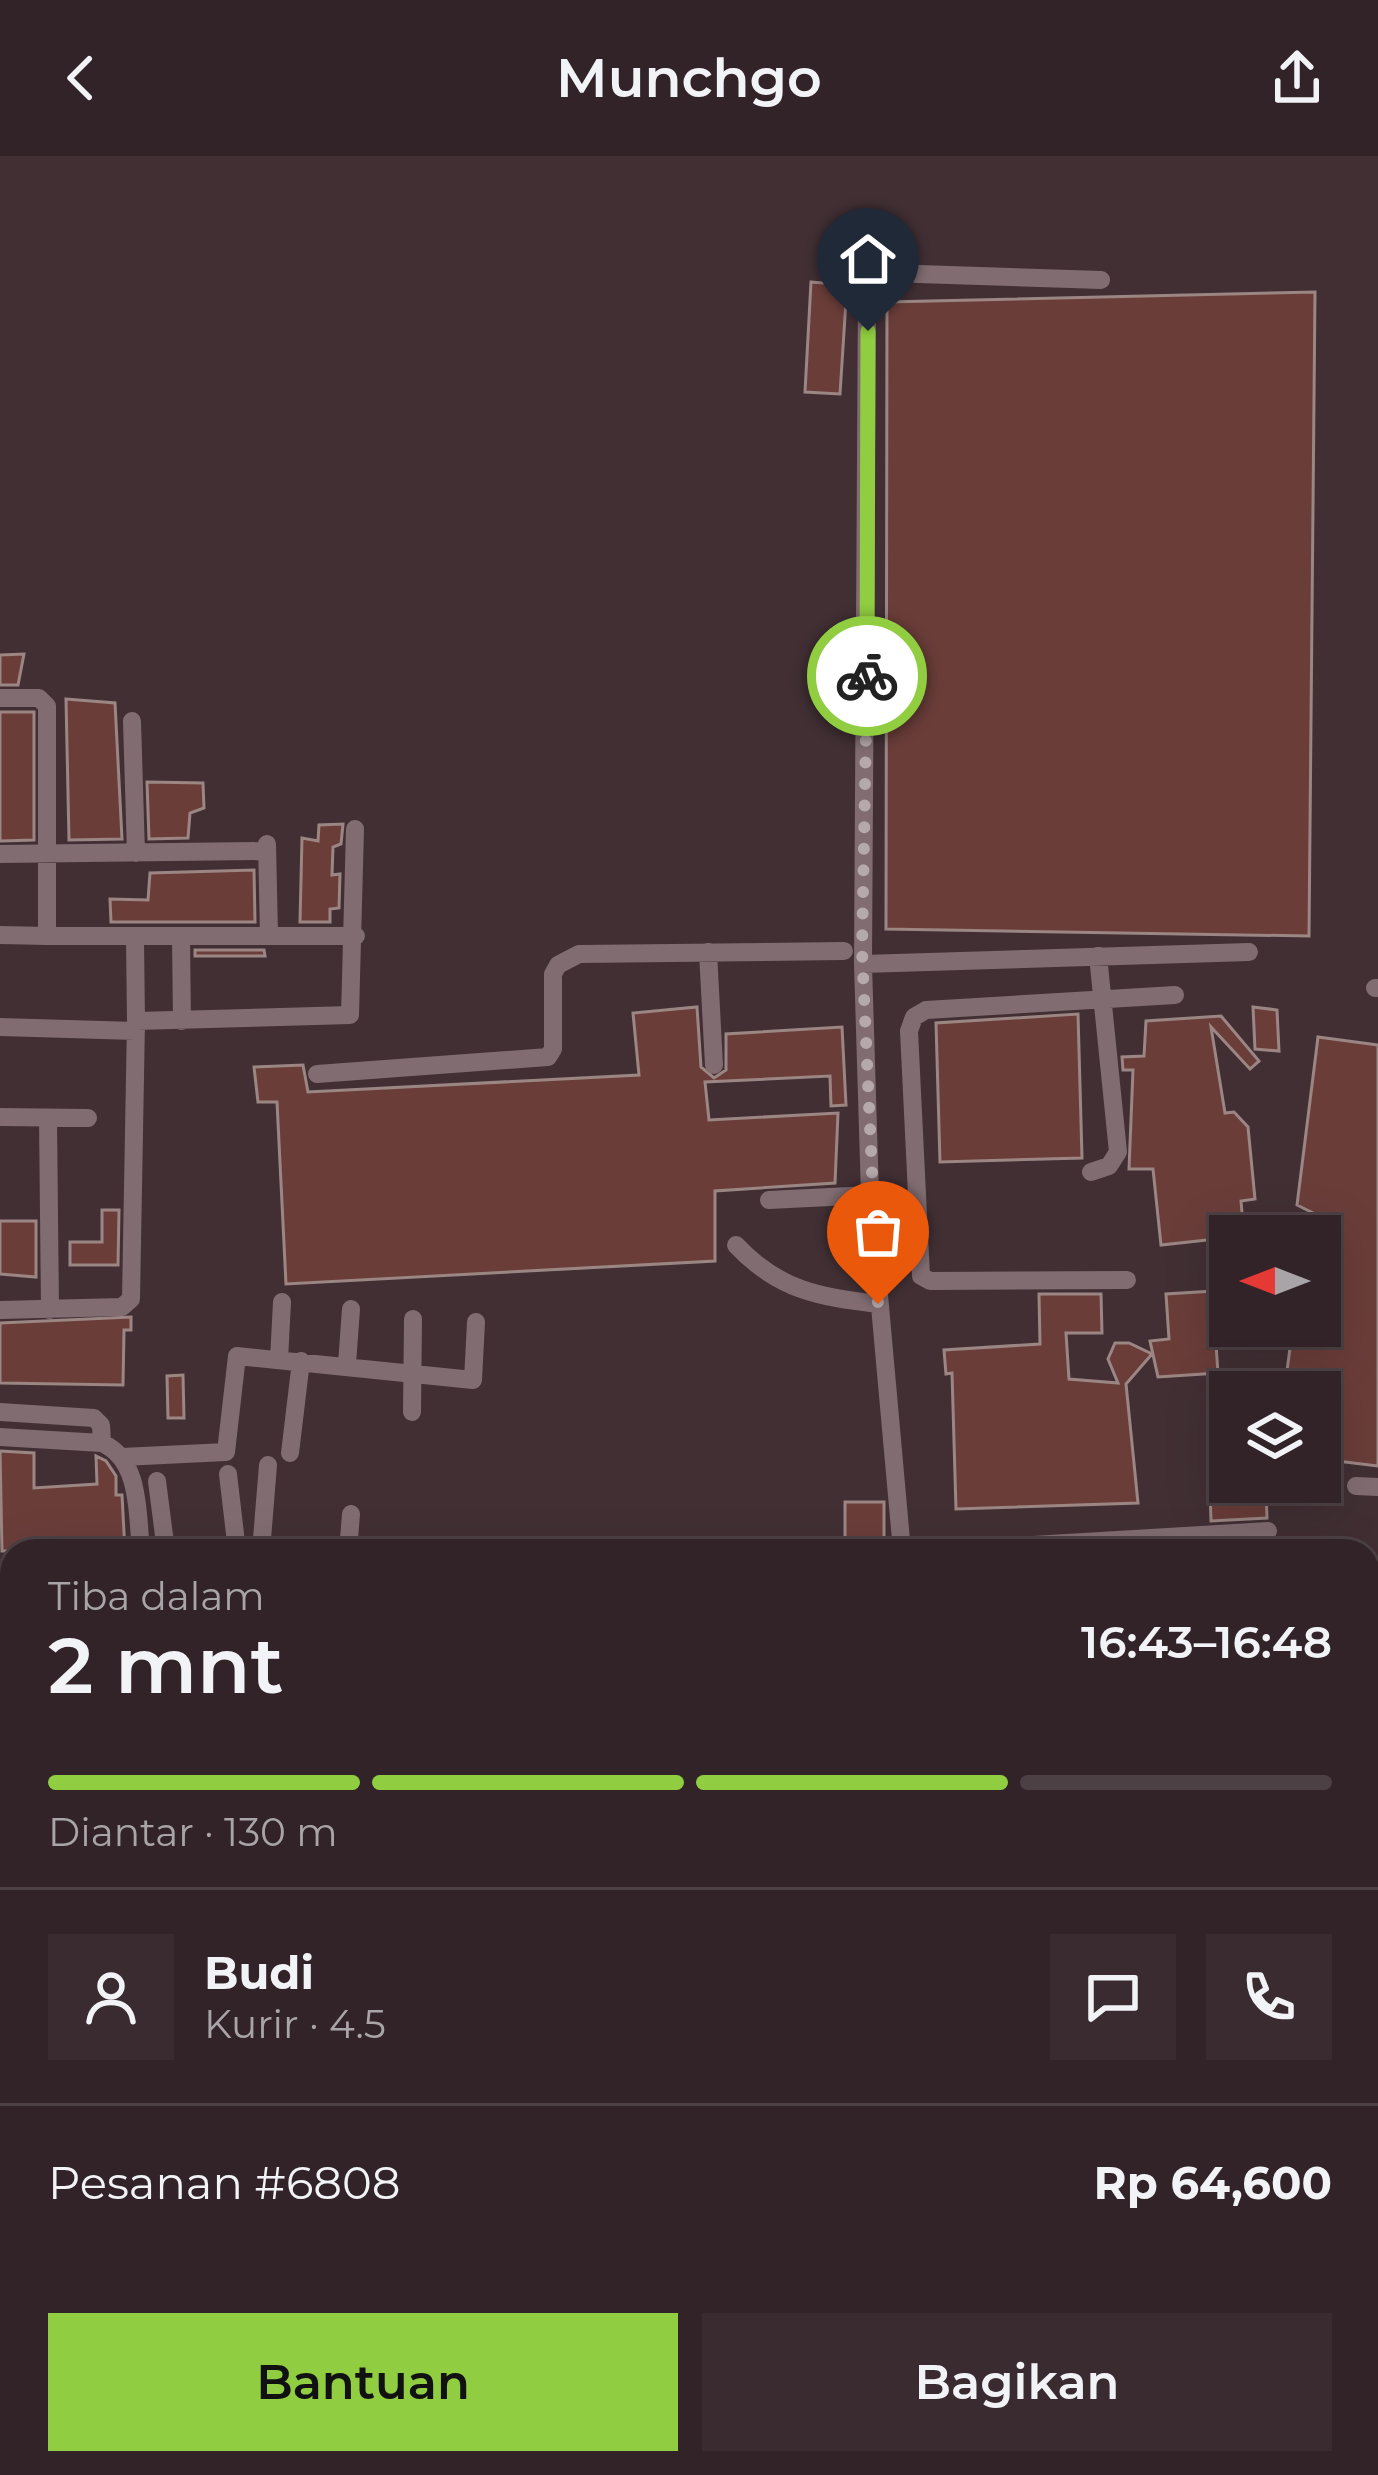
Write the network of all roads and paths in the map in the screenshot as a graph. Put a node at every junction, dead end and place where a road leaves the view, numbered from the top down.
1 (1102, 280) dead end
2 (0, 698) edge
3 (132, 721) dead end
4 (355, 829) dead end
5 (50, 853) junction
6 (136, 853) junction
7 (0, 854) edge
8 (0, 935) edge
9 (268, 935) junction
10 (47, 936) junction
11 (356, 936) junction
12 (181, 938) junction
13 (135, 939) junction
14 (708, 952) junction
15 (1249, 952) dead end
16 (1098, 956) junction
17 (859, 966) junction
18 (1101, 989) junction
19 (1175, 995) dead end
20 (182, 1021) junction
21 (136, 1026) junction
22 (0, 1027) edge
23 (714, 1065) dead end
24 (317, 1074) dead end
25 (0, 1117) edge
26 (48, 1118) junction
27 (88, 1118) dead end
28 (1091, 1172) dead end
29 (870, 1195) junction
30 (769, 1200) dead end
31 (736, 1245) dead end
32 (1127, 1280) dead end
33 (282, 1302) dead end
34 (878, 1304) junction
35 (351, 1309) dead end
36 (0, 1310) edge
37 (50, 1310) junction
38 (413, 1319) dead end
39 (476, 1322) dead end
40 (279, 1360) junction
41 (301, 1361) junction
42 (347, 1364) junction
43 (412, 1374) junction
44 (0, 1412) edge
45 (412, 1412) dead end
46 (0, 1437) edge
47 (102, 1443) junction
48 (290, 1453) dead end
49 (122, 1457) junction
50 (268, 1465) dead end
51 (228, 1474) dead end
52 (157, 1481) dead end
53 (1356, 1486) dead end
54 (1378, 1486) edge
55 (351, 1514) dead end
56 (1268, 1531) dead end
57 (139, 1539) edge
58 (164, 1539) edge
59 (236, 1539) edge
60 (262, 1539) edge
61 (349, 1539) edge
62 (901, 1539) edge
63 (1135, 1539) edge

1 - 17 street
2 - 5 street
3 - 6 street
4 - 11 street
5 - 6 street
5 - 7 street
5 - 10 street
6 - 9 street
8 - 10 street
9 - 11 street
9 - 12 street
10 - 13 street
11 - 20 street
12 - 13 street
12 - 20 street
13 - 21 street
14 - 17 street
14 - 23 street
14 - 24 street
15 - 16 street
16 - 17 street
16 - 18 street
17 - 29 street
18 - 19 street
18 - 28 street
18 - 32 street
20 - 21 street
21 - 22 street
21 - 37 street
25 - 26 street
26 - 27 street
26 - 37 street
29 - 30 street
29 - 34 street
31 - 34 street
33 - 40 street
34 - 62 street
35 - 42 street
36 - 37 street
38 - 43 street
39 - 43 street
40 - 41 street
40 - 49 street
41 - 42 street
41 - 48 street
42 - 43 street
43 - 45 street
44 - 47 street
46 - 47 street
47 - 49 street
49 - 57 street
50 - 60 street
51 - 59 street
52 - 58 street
53 - 54 street
55 - 61 street
56 - 63 street

